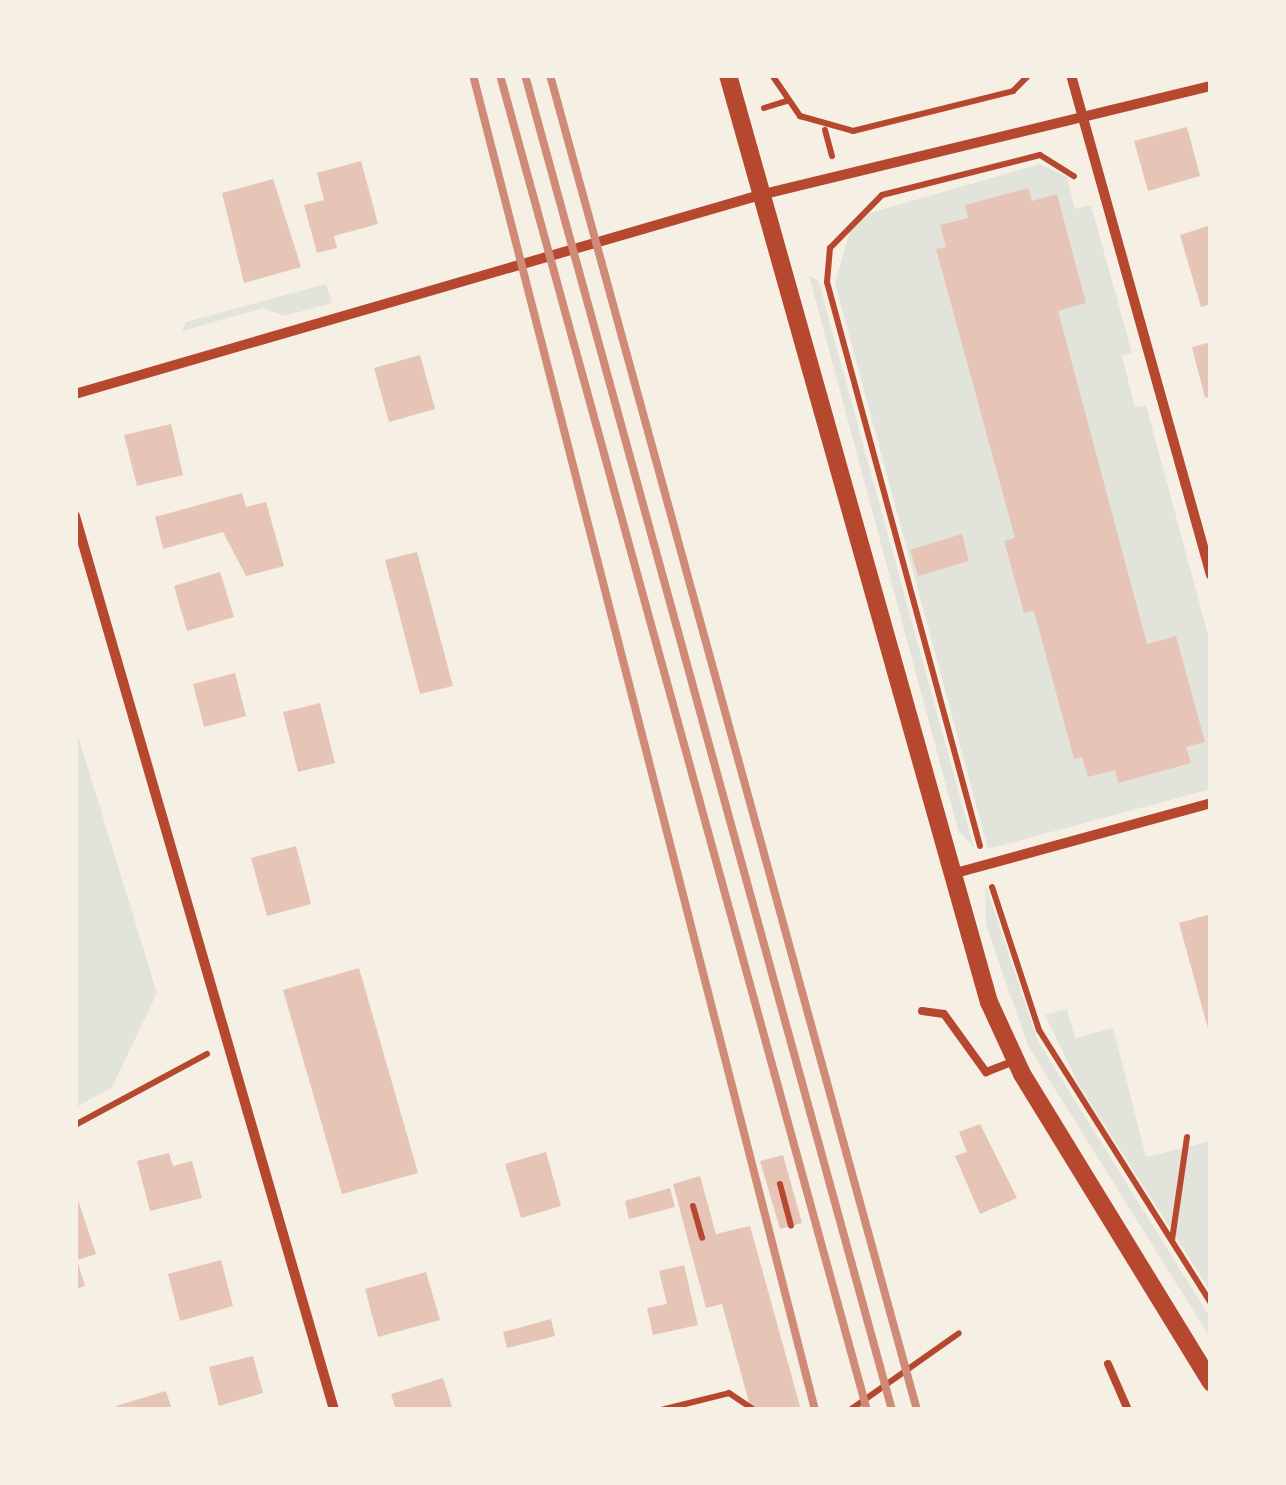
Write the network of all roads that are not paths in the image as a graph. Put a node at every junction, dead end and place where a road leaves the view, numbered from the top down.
1 (728, 75) edge
2 (1072, 75) edge
3 (1211, 86) edge
4 (1082, 112) junction
5 (760, 196) junction
6 (75, 394) edge
7 (75, 516) edge
8 (1206, 535) edge
9 (1211, 575) edge
10 (1211, 803) edge
11 (952, 874) junction
12 (922, 1010) dead end
13 (1015, 1061) junction
14 (1108, 1364) dead end
15 (1211, 1383) edge
16 (334, 1410) edge
17 (1128, 1410) edge

1 - 5 street
2 - 4 street
3 - 4 street
4 - 5 street
4 - 8 street
5 - 6 street
5 - 11 street
7 - 16 street
8 - 9 street
10 - 11 street
11 - 13 street
12 - 13 lane
13 - 15 street
14 - 17 lane

